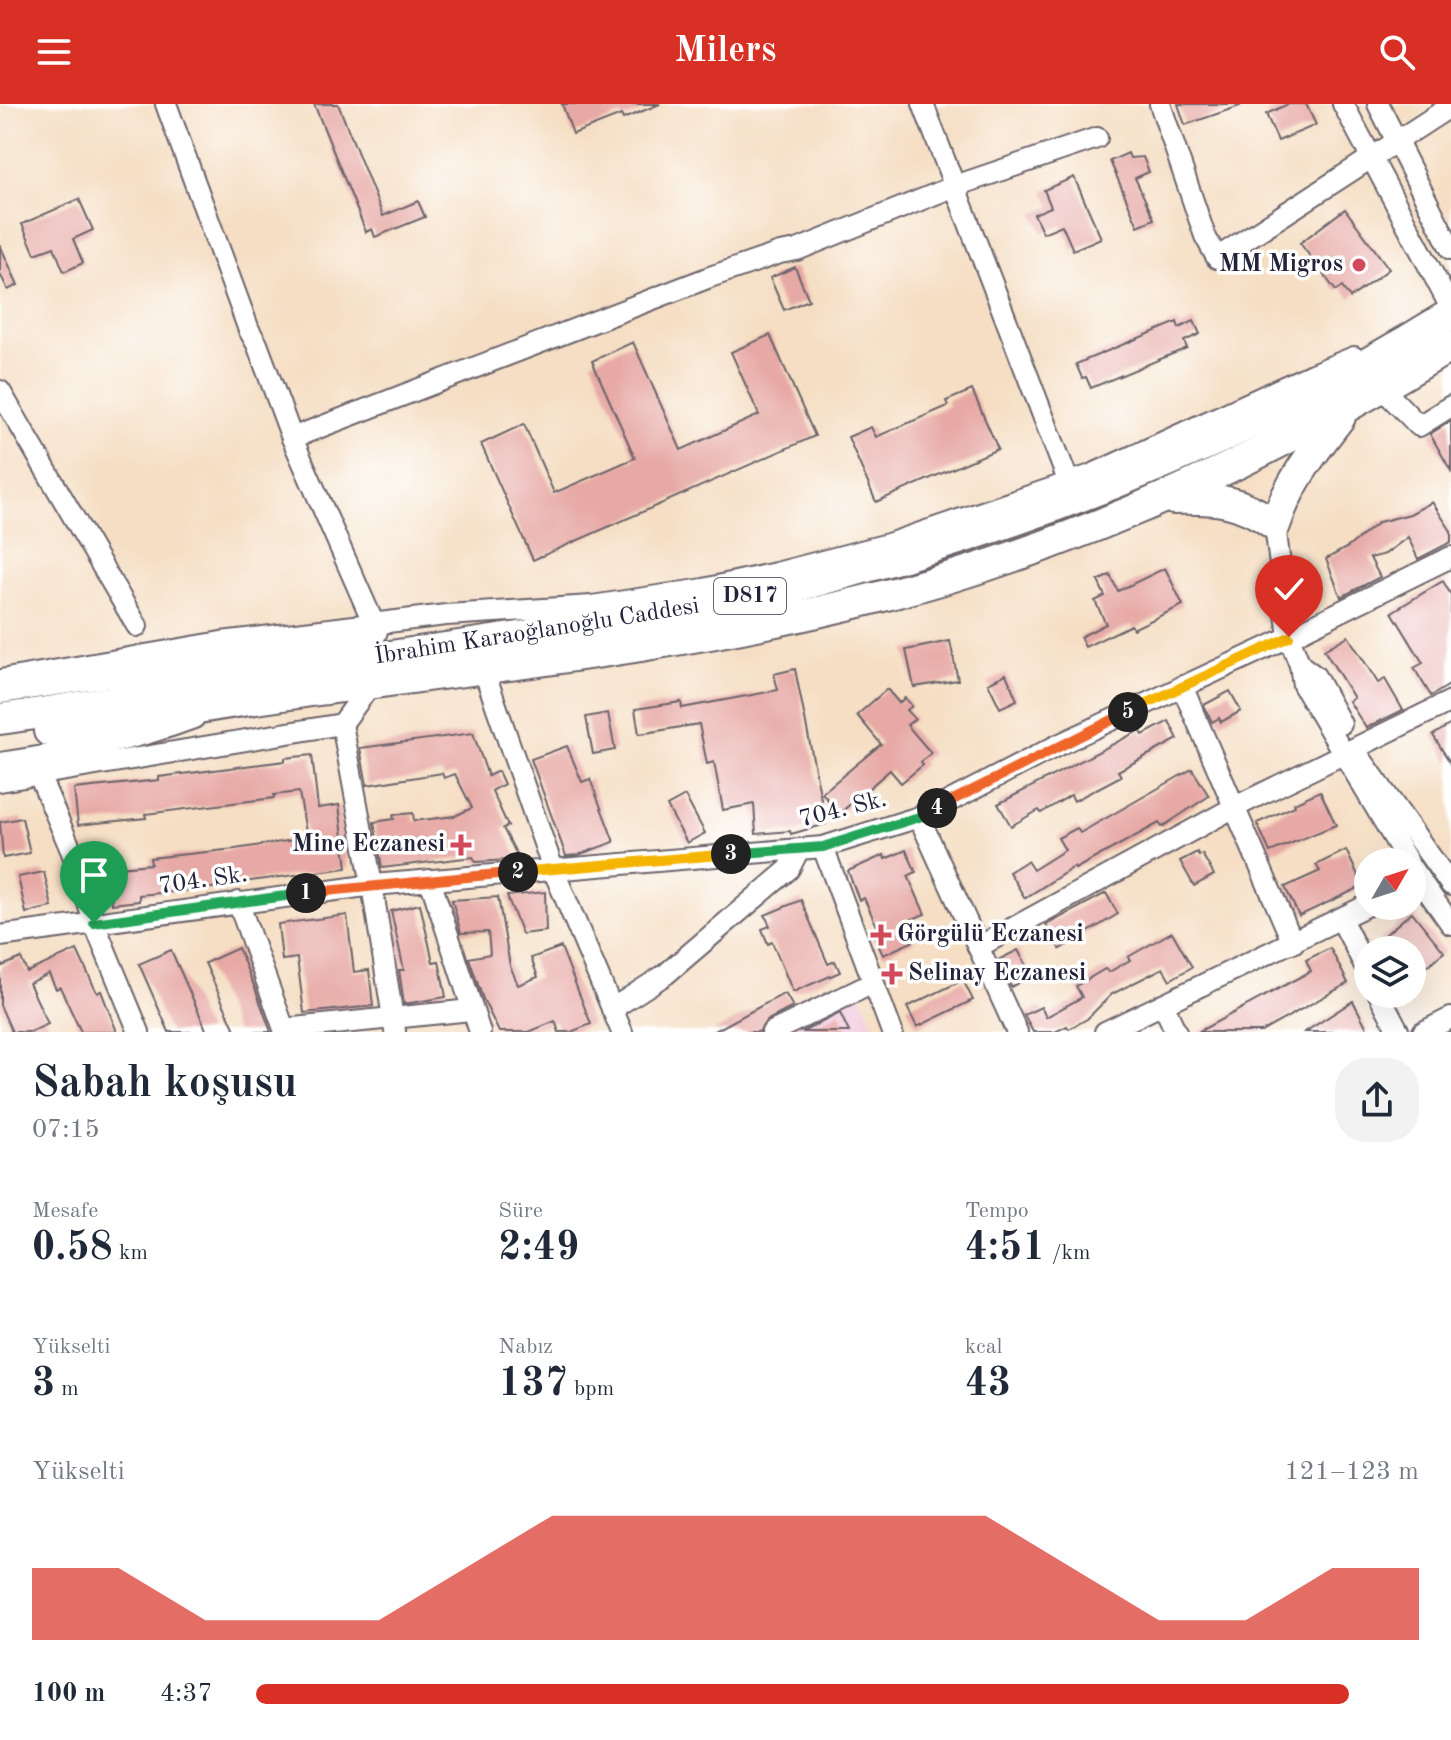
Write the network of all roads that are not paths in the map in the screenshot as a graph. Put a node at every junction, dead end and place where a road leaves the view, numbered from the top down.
1 (166, 104) edge
2 (923, 104) edge
3 (1160, 104) edge
4 (1343, 104) edge
5 (1378, 104) edge
6 (1451, 106) edge
7 (1097, 138) dead end
8 (1396, 142) junction
9 (1370, 159) junction
10 (955, 186) junction
11 (1451, 249) edge
12 (1451, 308) edge
13 (1451, 314) edge
14 (1451, 346) edge
15 (1380, 374) junction
16 (0, 391) edge
17 (1349, 406) junction
18 (1451, 406) edge
19 (292, 438) junction
20 (1069, 483) junction
21 (1159, 500) junction
22 (1275, 525) junction
23 (1451, 557) edge
24 (375, 624) junction
25 (137, 626) dead end
26 (1289, 637) junction
27 (159, 661) junction
28 (483, 668) junction
29 (0, 680) edge
30 (371, 684) junction
31 (1182, 686) junction
32 (0, 693) edge
33 (1451, 701) edge
34 (232, 703) junction
35 (0, 719) edge
36 (342, 724) junction
37 (0, 738) edge
38 (1349, 752) junction
39 (0, 763) edge
40 (39, 775) junction
41 (0, 781) edge
42 (1233, 808) junction
43 (919, 817) junction
44 (823, 847) junction
45 (1399, 848) edge
46 (799, 849) junction
47 (1445, 864) edge
48 (553, 869) junction
49 (430, 880) junction
50 (372, 885) junction
51 (1451, 885) edge
52 (1426, 891) edge
53 (238, 902) junction
54 (1354, 912) edge
55 (1341, 919) junction
56 (94, 923) junction
57 (1451, 924) edge
58 (0, 936) edge
59 (1293, 943) junction
60 (1354, 945) edge
61 (978, 947) junction
62 (873, 983) junction
63 (1163, 1004) junction
64 (1386, 1008) edge
65 (612, 1009) junction
66 (471, 1010) junction
67 (1451, 1018) edge
68 (394, 1025) edge
69 (332, 1028) edge
70 (139, 1032) edge
71 (480, 1032) edge
72 (622, 1032) edge
73 (772, 1032) edge
74 (892, 1032) edge
75 (1017, 1032) edge
76 (1105, 1032) edge
77 (1176, 1032) edge
78 (1399, 1032) edge
79 (1423, 1032) edge

1 - 19 street
2 - 10 street
3 - 9 street
4 - 9 street
5 - 8 street
6 - 8 street
7 - 10 street
8 - 9 street
8 - 11 street
9 - 12 street
10 - 19 street
10 - 20 street
13 - 15 highway, İbrahim Karaoğlanoğlu Caddesi / D817
14 - 15 highway, İbrahim Karaoğlanoğlu Caddesi / D817
15 - 17 highway, İbrahim Karaoğlanoğlu Caddesi / D817
15 - 18 street
15 - 20 street
15 - 35 highway, İbrahim Karaoğlanoğlu Caddesi / D817
16 - 25 street
17 - 21 highway, İbrahim Karaoğlanoğlu Caddesi / D817
17 - 22 highway
19 - 24 street
20 - 24 street
21 - 22 highway
21 - 28 highway, İbrahim Karaoğlanoğlu Caddesi / D817
22 - 26 street
23 - 26 street, 704. Sk.
24 - 27 street
26 - 31 street, 704. Sk.
26 - 38 street
27 - 29 street
27 - 32 street
28 - 30 highway, İbrahim Karaoğlanoğlu Caddesi / D817
28 - 48 street
30 - 34 highway, İbrahim Karaoğlanoğlu Caddesi / D817
30 - 36 street
31 - 42 street
31 - 43 street, 704. Sk.
33 - 38 street
34 - 37 highway, İbrahim Karaoğlanoğlu Caddesi / D817
34 - 39 street
36 - 40 street
36 - 50 street
38 - 42 street
38 - 45 street
38 - 47 street
40 - 41 street
40 - 56 street
42 - 59 street
42 - 61 street
43 - 44 street, 704. Sk.
43 - 61 street
44 - 46 street, 704. Sk.
44 - 62 street
46 - 48 street, 704. Sk.
46 - 65 street
47 - 51 street
48 - 49 street, 704. Sk.
48 - 65 street
49 - 50 street, 704. Sk.
49 - 66 street
50 - 53 street, 704. Sk.
50 - 68 street
52 - 57 street
53 - 56 street, 704. Sk.
53 - 69 street
54 - 55 street
55 - 59 street
55 - 60 street
56 - 58 street, 704. Sk.
56 - 70 street
59 - 63 street
61 - 75 street
62 - 73 street
62 - 74 street
63 - 76 street
63 - 77 street
64 - 78 street
65 - 72 street
66 - 68 street
66 - 71 street
67 - 79 street
68 - 69 street

